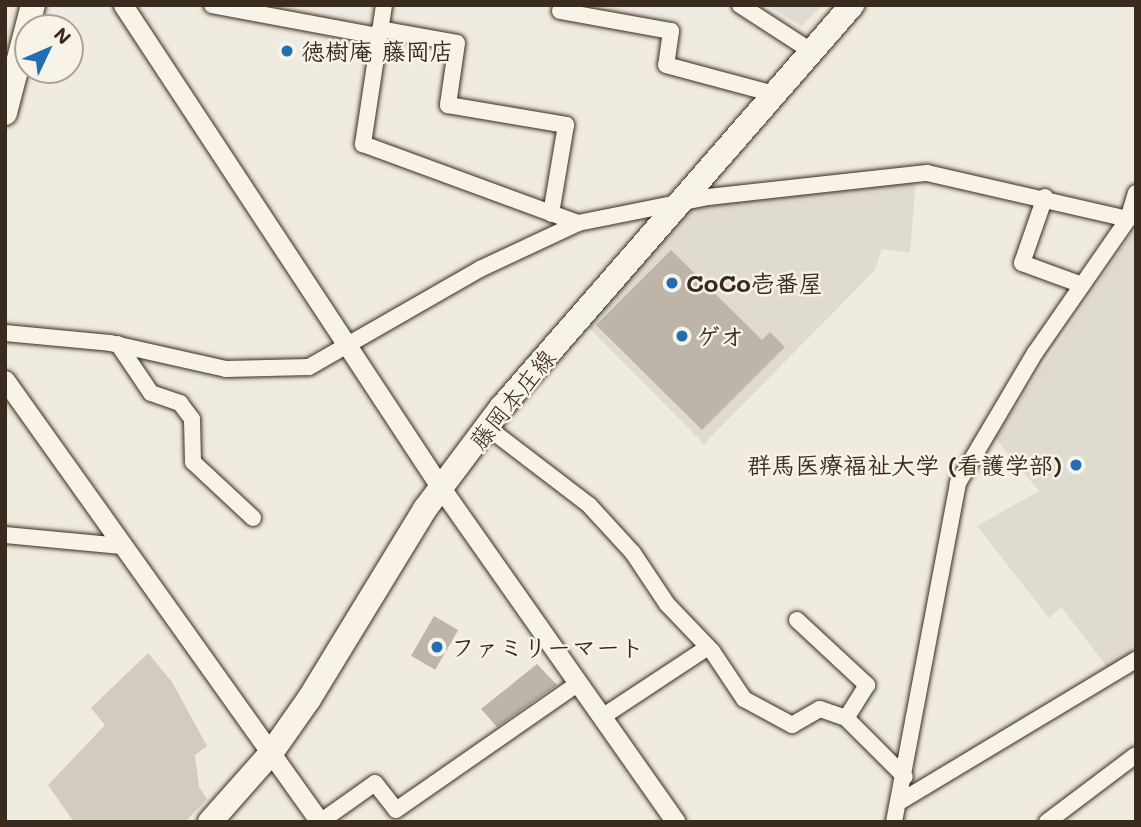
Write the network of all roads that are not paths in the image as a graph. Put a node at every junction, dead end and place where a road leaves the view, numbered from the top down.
1 (33, 5) edge
2 (123, 5) edge
3 (212, 5) edge
4 (384, 5) edge
5 (740, 5) edge
6 (852, 5) edge
7 (560, 11) dead end
8 (379, 32) junction
9 (811, 51) junction
10 (774, 94) junction
11 (5, 113) edge
12 (1045, 197) junction
13 (1135, 197) edge
14 (678, 206) junction
15 (551, 214) junction
16 (1128, 219) junction
17 (578, 223) junction
18 (1082, 285) junction
19 (5, 333) edge
20 (118, 344) junction
21 (349, 347) junction
22 (5, 380) edge
23 (487, 427) junction
24 (441, 488) junction
25 (253, 518) dead end
26 (5, 535) edge
27 (121, 546) junction
28 (797, 621) dead end
29 (708, 647) junction
30 (1136, 660) edge
31 (579, 684) junction
32 (602, 717) junction
33 (846, 718) junction
34 (271, 753) junction
35 (1136, 755) edge
36 (905, 777) junction
37 (901, 801) junction
38 (212, 821) edge
39 (320, 822) edge
40 (676, 822) edge
41 (894, 822) edge
42 (1047, 822) edge

1 - 11 main road
2 - 21 street
3 - 8 street
4 - 8 street
5 - 9 street
6 - 9 main road, 藤岡本庄線
7 - 10 street
8 - 15 street
8 - 15 street
9 - 10 main road, 藤岡本庄線
10 - 14 main road, 藤岡本庄線
12 - 14 street
12 - 16 street
12 - 18 street
13 - 16 street
14 - 17 street
14 - 23 main road, 藤岡本庄線
15 - 17 street
16 - 18 street
17 - 21 street
18 - 36 street
19 - 20 street
20 - 21 street
20 - 25 street
21 - 24 street
22 - 27 street
23 - 24 main road, 藤岡本庄線
23 - 29 street
24 - 31 street
24 - 34 main road, 藤岡本庄線
26 - 27 street
27 - 34 street
28 - 33 street
29 - 32 street
29 - 33 street
30 - 37 street
31 - 32 street
31 - 39 street
32 - 40 street
33 - 36 street
34 - 38 main road, 藤岡本庄線
34 - 39 street
35 - 42 street
36 - 37 street
37 - 41 street

